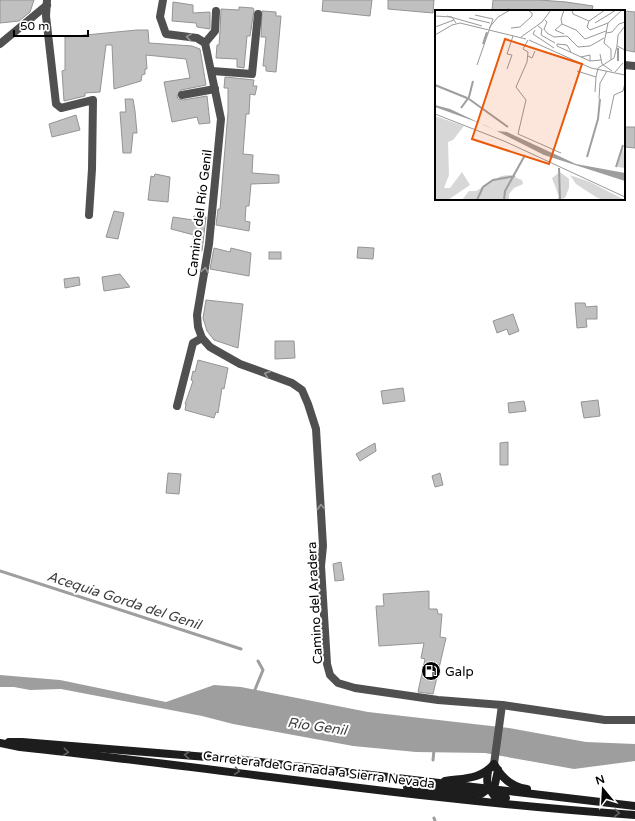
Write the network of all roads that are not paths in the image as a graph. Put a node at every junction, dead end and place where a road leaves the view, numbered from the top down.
1 (163, 0) edge
2 (47, 2) edge
3 (216, 11) dead end
4 (258, 14) dead end
5 (205, 43) junction
6 (0, 44) edge
7 (625, 65) edge
8 (635, 66) edge
9 (212, 71) junction
10 (215, 89) junction
11 (182, 96) dead end
12 (89, 215) dead end
13 (202, 338) junction
14 (177, 406) dead end
15 (502, 705) junction
16 (635, 720) edge
17 (0, 743) edge
18 (496, 767) junction
19 (488, 771) junction
20 (433, 782) junction
21 (371, 788) junction
22 (490, 789) junction
23 (588, 801) junction
24 (635, 806) edge
25 (563, 810) junction
26 (635, 815) edge

5 -> 1 street
2 - 6 street
2 - 12 street
3 - 5 street
4 - 9 street
5 - 9 street, Camino del Río Genil
7 - 8 street
9 - 10 street, Camino del Río Genil
10 - 11 street
13 -> 10 street, Camino del Río Genil
13 - 14 street
15 -> 13 street, Camino del Aradera
15 - 16 street, Camino del Aradera
15 - 18 street
20 -> 17 main road, Carretera de Granada a Sierra Nevada
17 -> 21 main road, Carretera de Granada a Sierra Nevada
18 - 19 main road
18 - 22 main road
18 - 23 main road
19 - 20 main road
19 - 22 main road
20 - 22 main road, Carretera de Granada a Sierra Nevada
21 - 22 main road
21 - 25 main road, Carretera de Granada a Sierra Nevada
22 - 23 main road, Carretera de Granada a Sierra Nevada
22 - 25 main road
23 - 24 main road, Carretera de Granada a Sierra Nevada
25 -> 26 main road, Carretera de Granada a Sierra Nevada

